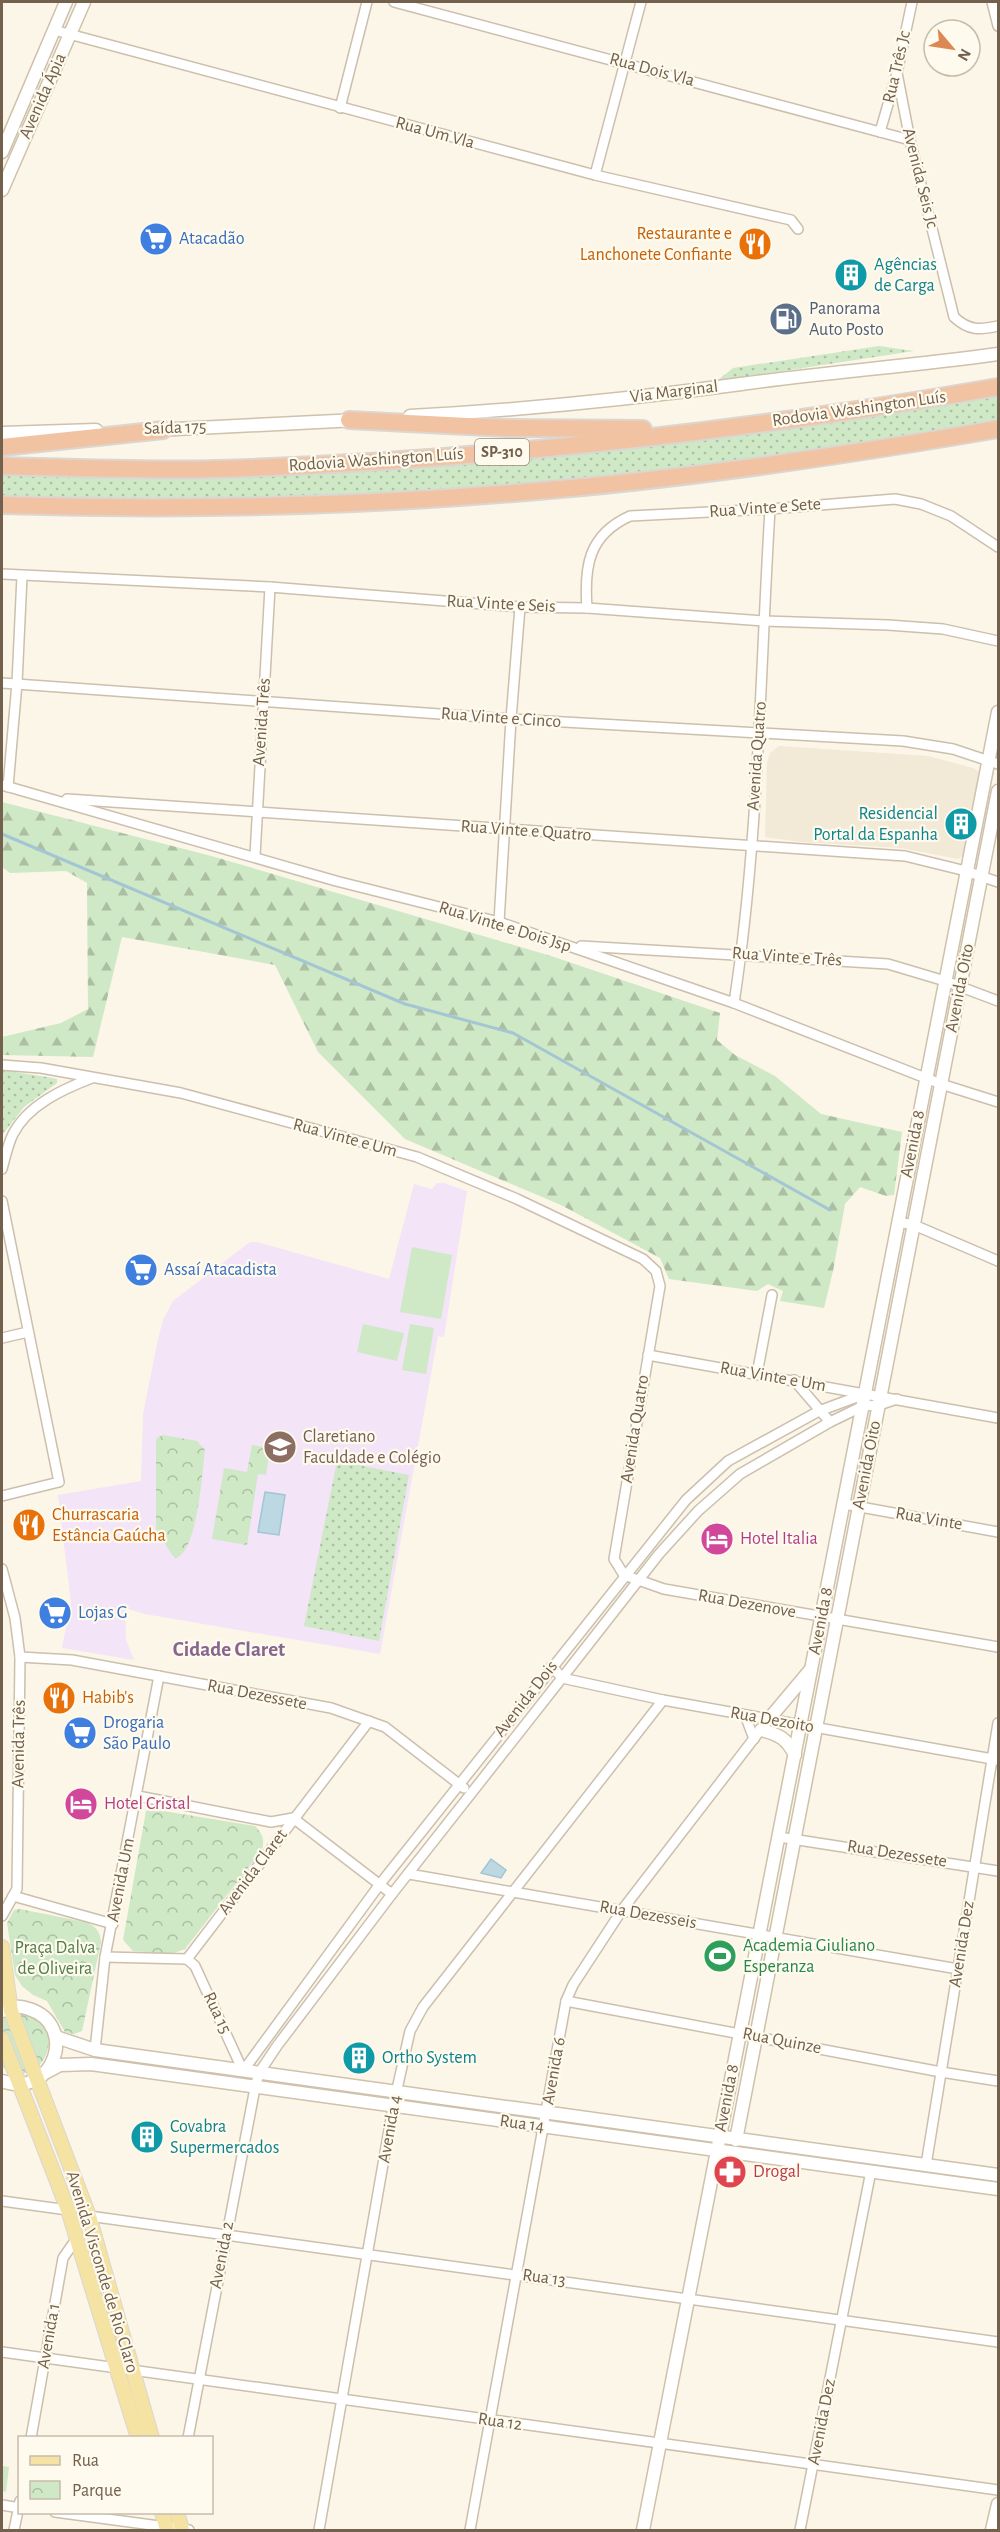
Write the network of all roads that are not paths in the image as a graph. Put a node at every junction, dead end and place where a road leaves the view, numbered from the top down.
1 (66, 2) edge
2 (84, 2) edge
3 (367, 2) edge
4 (394, 2) edge
5 (641, 2) edge
6 (912, 2) edge
7 (993, 2) edge
8 (999, 26) edge
9 (54, 30) junction
10 (69, 35) junction
11 (625, 63) junction
12 (897, 73) junction
13 (340, 108) junction
14 (880, 132) junction
15 (910, 140) junction
16 (2, 152) edge
17 (595, 175) junction
18 (2, 190) edge
19 (798, 229) dead end
20 (999, 326) edge
21 (999, 354) edge
22 (999, 387) edge
23 (349, 420) junction
24 (728, 428) junction
25 (163, 429) junction
26 (999, 429) edge
27 (2, 433) edge
28 (2, 447) edge
29 (2, 466) edge
30 (2, 505) edge
31 (69, 507) junction
32 (770, 509) junction
33 (2, 511) edge
34 (999, 547) edge
35 (2, 574) edge
36 (22, 576) junction
37 (270, 587) junction
38 (520, 607) junction
39 (587, 608) junction
40 (764, 621) junction
41 (999, 641) edge
42 (2, 682) edge
43 (17, 683) junction
44 (264, 703) junction
45 (999, 712) edge
46 (511, 719) junction
47 (760, 734) junction
48 (993, 763) edge
49 (5, 786) edge
50 (999, 791) edge
51 (49, 798) junction
52 (256, 811) junction
53 (505, 830) junction
54 (751, 845) junction
55 (255, 856) junction
56 (966, 871) junction
57 (982, 876) junction
58 (999, 882) edge
59 (499, 922) junction
60 (569, 946) junction
61 (742, 954) junction
62 (945, 981) junction
63 (960, 987) junction
64 (999, 1000) edge
65 (734, 1003) junction
66 (2, 1065) edge
67 (93, 1077) junction
68 (926, 1078) junction
69 (941, 1084) junction
70 (999, 1102) edge
71 (2, 1169) edge
72 (2, 1201) edge
73 (898, 1222) junction
74 (914, 1225) junction
75 (999, 1261) edge
76 (660, 1281) joint
77 (887, 1281) junction
78 (902, 1283) junction
79 (772, 1296) dead end
80 (28, 1332) junction
81 (2, 1338) edge
82 (648, 1354) junction
83 (757, 1374) junction
84 (794, 1380) junction
85 (864, 1400) junction
86 (880, 1400) junction
87 (819, 1411) junction
88 (999, 1418) edge
89 (830, 1422) junction
90 (2, 1496) edge
91 (844, 1503) junction
92 (859, 1507) junction
93 (999, 1532) edge
94 (2, 1569) edge
95 (624, 1575) junction
96 (638, 1580) junction
97 (821, 1618) junction
98 (837, 1620) junction
99 (999, 1647) edge
100 (20, 1657) junction
101 (552, 1666) junction
102 (812, 1668) junction
103 (159, 1676) junction
104 (562, 1678) junction
105 (540, 1682) junction
106 (551, 1691) junction
107 (663, 1700) junction
108 (745, 1715) junction
109 (769, 1719) junction
110 (369, 1721) junction
111 (999, 1723) edge
112 (801, 1724) junction
113 (816, 1728) junction
114 (758, 1735) junction
115 (795, 1755) junction
116 (995, 1759) edge
117 (459, 1784) junction
118 (471, 1793) junction
119 (138, 1797) junction
120 (293, 1818) junction
121 (778, 1837) junction
122 (795, 1838) junction
123 (975, 1866) junction
124 (999, 1871) edge
125 (408, 1874) junction
126 (380, 1884) junction
127 (512, 1893) junction
128 (392, 1894) junction
129 (13, 1896) junction
130 (622, 1910) junction
131 (2, 1916) edge
132 (113, 1924) junction
133 (760, 1934) junction
134 (775, 1936) junction
135 (2, 1947) edge
136 (105, 1957) junction
137 (187, 1959) junction
138 (958, 1969) junction
139 (566, 2001) junction
140 (6, 2009) edge
141 (740, 2033) junction
142 (757, 2035) junction
143 (56, 2037) junction
144 (2, 2039) edge
145 (95, 2050) junction
146 (243, 2071) junction
147 (941, 2072) junction
148 (259, 2073) junction
149 (42, 2076) junction
150 (2, 2081) edge
151 (999, 2081) edge
152 (20, 2085) junction
153 (255, 2088) junction
154 (396, 2091) junction
155 (393, 2107) junction
156 (547, 2112) junction
157 (544, 2127) junction
158 (720, 2137) junction
159 (736, 2140) junction
160 (717, 2152) junction
161 (926, 2165) junction
162 (870, 2171) junction
163 (999, 2175) edge
164 (999, 2189) edge
165 (2, 2201) edge
166 (68, 2210) junction
167 (89, 2216) junction
168 (226, 2235) junction
169 (77, 2238) junction
170 (369, 2254) junction
171 (518, 2275) junction
172 (689, 2298) junction
173 (842, 2320) junction
174 (999, 2342) edge
175 (2, 2352) edge
176 (44, 2358) junction
177 (116, 2369) junction
178 (132, 2371) junction
179 (199, 2380) junction
180 (341, 2400) junction
181 (491, 2421) junction
182 (31, 2436) edge
183 (137, 2436) edge
184 (151, 2436) edge
185 (188, 2436) edge
186 (660, 2445) junction
187 (813, 2465) junction
188 (999, 2490) edge
189 (999, 2504) edge
190 (2, 2505) edge
191 (18, 2506) edge
192 (18, 2511) edge
193 (68, 2514) edge
194 (163, 2514) edge
195 (178, 2514) edge
196 (167, 2529) edge
197 (14, 2530) edge
198 (185, 2530) edge
199 (319, 2530) edge
200 (470, 2530) edge
201 (643, 2530) edge
202 (800, 2530) edge
203 (993, 2530) edge

1 - 9 street, Avenida Ápia
2 - 10 street, Avenida Ápia
3 - 13 street
4 - 11 street, Rua Dois Vla
5 - 11 street
6 - 12 street, Rua Três Jc
7 - 8 street
9 - 10 street, Rua Um Vla
9 - 16 street, Avenida Ápia
10 - 13 street, Rua Um Vla
10 - 18 street, Avenida Ápia
11 - 14 street, Rua Dois Vla
11 - 17 street
12 - 14 street, Rua Três Jc
12 - 15 street, Avenida Seis Jc
13 - 17 street, Rua Um Vla
14 - 15 street, Rua Dois Vla
15 - 20 street, Avenida Seis Jc
17 - 19 street, Rua Um Vla
21 - 23 street, Via Marginal
22 - 24 highway, Rodovia Washington Luís / SP-310
23 - 24 highway
23 - 25 street, Saída 175
24 - 29 highway, Rodovia Washington Luís / SP-310
25 - 27 street, Saída 175
25 - 28 highway
26 - 31 highway, SP-310
30 - 31 highway, SP-310
31 - 33 highway
32 - 34 street, Rua Vinte e Sete
32 - 39 street, Rua Vinte e Sete
32 - 40 street, Avenida Quatro
35 - 36 street, Rua Vinte e Seis
36 - 37 street, Rua Vinte e Seis
36 - 43 street
37 - 38 street, Rua Vinte e Seis
37 - 44 street, Avenida Três
38 - 39 street, Rua Vinte e Seis
38 - 46 street
39 - 40 street, Rua Vinte e Seis
40 - 41 street, Rua Vinte e Seis
40 - 47 street, Avenida Quatro
42 - 43 street, Rua Vinte e Cinco
43 - 44 street, Rua Vinte e Cinco
43 - 49 street
44 - 46 street, Rua Vinte e Cinco
44 - 52 street, Avenida Três
45 - 48 street, Avenida 8
46 - 47 street, Rua Vinte e Cinco
46 - 53 street
47 - 48 street, Rua Vinte e Cinco
47 - 54 street, Avenida Quatro
48 - 56 street, Avenida 8
49 - 51 street, Rua Vinte e Dois Jsp
50 - 57 street, Avenida Oito
51 - 52 street, Rua Vinte e Quatro
51 - 55 street, Rua Vinte e Dois Jsp
52 - 53 street, Rua Vinte e Quatro
52 - 55 street, Avenida Três
53 - 54 street, Rua Vinte e Quatro
53 - 59 street
54 - 56 street, Rua Vinte e Quatro
54 - 61 street, Avenida Quatro
55 - 59 street, Rua Vinte e Dois Jsp
56 - 57 street, Rua Vinte e Quatro
56 - 62 street, Avenida 8
57 - 58 street, Rua Vinte e Quatro
57 - 63 street, Avenida Oito
59 - 60 street, Rua Vinte e Dois Jsp
60 - 61 street, Rua Vinte e Três
60 - 65 street, Rua Vinte e Dois Jsp
61 - 62 street, Rua Vinte e Três
61 - 65 street, Avenida Quatro
62 - 63 street, Rua Vinte e Três
62 - 68 street, Avenida 8
63 - 64 street, Rua Vinte e Três
63 - 69 street, Avenida Oito
65 - 68 street, Rua Vinte e Dois Jsp
66 - 67 street, Rua Vinte e Um
67 - 71 street
67 - 76 street, Rua Vinte e Um
68 - 69 street, Rua Vinte e Dois Jsp
68 - 73 street, Avenida 8
69 - 70 street, Rua Vinte e Dois Jsp
69 - 74 street, Avenida Oito
72 - 80 street
73 - 74 street
73 - 77 street, Avenida 8
74 - 75 street
74 - 78 street, Avenida Oito
76 - 82 street, Avenida Quatro
77 - 78 street
77 - 85 street, Avenida 8
78 - 86 street, Avenida Oito
79 - 83 street
80 - 81 street
80 - 90 street
82 - 83 street, Rua Vinte e Um
82 - 95 street, Avenida Quatro
83 - 84 street, Rua Vinte e Um
84 - 85 street, Rua Vinte e Um
84 - 87 street
85 - 86 street
85 - 87 street, Avenida Dois
85 - 89 street, Avenida Dois
85 - 91 street, Avenida 8
86 - 88 street
86 - 92 street, Avenida Oito
87 - 89 street
87 - 95 street, Avenida Dois
89 - 96 street, Avenida Dois
91 - 92 street, Rua Vinte
91 - 97 street, Avenida 8
92 - 93 street, Rua Vinte
92 - 98 street, Avenida Oito
94 - 100 street, Avenida Três
95 - 96 street, Rua Dezenove
95 - 101 street, Avenida Dois
96 - 97 street, Rua Dezenove
96 - 104 street, Avenida Dois
97 - 98 street, Rua Dezenove
97 - 102 street, Avenida 8
98 - 99 street, Rua Dezenove
98 - 113 street, Avenida Oito
100 - 103 street, Rua Dezessete
100 - 129 street, Avenida Três
101 - 104 street
101 - 105 street, Avenida Dois
102 - 109 street
102 - 112 street, Avenida 8
103 - 110 street, Rua Dezessete
103 - 119 street, Avenida Um
104 - 106 street, Avenida Dois
104 - 107 street, Rua Dezoito
105 - 106 street
105 - 117 street, Avenida Dois
106 - 118 street, Avenida Dois
107 - 108 street, Rua Dezoito
107 - 127 street, Avenida 4
108 - 109 street, Rua Dezoito
108 - 114 street
109 - 112 street, Rua Dezoito
109 - 114 street, Avenida 6
110 - 117 street, Rua Dezessete
110 - 120 street, Avenida Claret
111 - 116 street, Avenida Dez
112 - 113 street, Rua Dezoito
112 - 115 street, Avenida 8
113 - 116 street, Rua Dezoito
113 - 122 street, Avenida Oito
114 - 115 street
114 - 130 street, Avenida 6
115 - 121 street, Avenida 8
116 - 123 street, Avenida Dez
117 - 118 street, Rua Dezessete
117 - 126 street, Avenida Dois
118 - 125 street, Avenida Dois
119 - 120 street
119 - 132 street, Avenida Um
120 - 126 street
120 - 137 street, Avenida Claret
121 - 122 street, Rua Dezessete
121 - 133 street, Avenida 8
122 - 123 street, Rua Dezessete
122 - 134 street, Avenida Oito
123 - 124 street, Rua Dezessete
123 - 138 street, Avenida Dez
125 - 127 street, Rua Dezesseis
125 - 128 street, Avenida Dois
126 - 128 street
126 - 146 street, Avenida Dois
127 - 130 street, Rua Dezesseis
127 - 154 street, Avenida 4
128 - 148 street, Avenida Dois
129 - 131 street, Avenida Três
129 - 132 street
130 - 133 street, Rua Dezesseis
130 - 139 street, Avenida 6
132 - 136 street, Avenida Um
133 - 134 street, Rua Dezesseis
133 - 141 street, Avenida 8
134 - 138 street, Rua Dezesseis
134 - 142 street, Avenida Oito
135 - 140 main road, Avenida Visconde de Rio Claro
136 - 137 street
136 - 145 street, Avenida Um
137 - 146 street, Rua 15
138 - 147 street, Avenida Dez
139 - 141 street, Rua Quinze
139 - 156 street, Avenida 6
140 - 143 street
140 - 149 main road, Avenida Visconde de Rio Claro
141 - 142 street, Rua Quinze
141 - 158 street, Avenida 8
142 - 147 street, Rua Quinze
142 - 159 street, Avenida Oito
143 - 145 street, Rua 14
143 - 149 street
144 - 152 main road, Avenida Visconde de Rio Claro
145 - 146 street, Rua 14
146 - 148 street, Rua 14
147 - 151 street, Rua Quinze
147 - 161 street, Avenida Dez
148 - 153 street, Avenida 2
148 - 154 street, Rua 14
149 - 152 street, Rua 14
149 - 153 street, Rua 14
149 - 167 main road, Avenida Visconde de Rio Claro
150 - 152 street
152 - 166 main road, Avenida Visconde de Rio Claro
153 - 155 street, Rua 14
153 - 168 street, Avenida 2
154 - 155 street, Avenida 4
154 - 156 street, Rua 14
155 - 157 street, Rua 14
155 - 170 street, Avenida 4
156 - 157 street, Avenida 6
156 - 158 street, Rua 14
157 - 160 street, Rua 14
157 - 171 street, Avenida 6
158 - 159 street, Rua 14
158 - 160 street, Avenida 8
159 - 161 street, Rua 14
160 - 162 street, Rua 14
160 - 172 street, Avenida 8
161 - 163 street, Rua 14
162 - 164 street, Rua 14
162 - 173 street, Avenida Dez
165 - 166 street
166 - 169 main road, Avenida Visconde de Rio Claro
167 - 168 street, Rua 13
167 - 178 main road, Avenida Visconde de Rio Claro
168 - 170 street, Rua 13
168 - 179 street, Avenida 2
169 - 176 street, Avenida 1
169 - 177 main road, Avenida Visconde de Rio Claro
170 - 171 street, Rua 13
170 - 180 street, Avenida 4
171 - 172 street, Rua 13
171 - 181 street, Avenida 6
172 - 173 street, Rua 13
172 - 186 street, Avenida 8
173 - 174 street, Rua 13
173 - 187 street, Avenida Dez
175 - 176 street, Rua 12
176 - 177 street, Rua 12
176 - 182 street, Avenida 1
177 - 178 street, Rua 12
177 - 183 main road, Avenida Visconde de Rio Claro
178 - 179 street, Rua 12
178 - 184 main road, Avenida Visconde de Rio Claro
179 - 180 street, Rua 12
179 - 185 street, Avenida 2
180 - 181 street, Rua 12
180 - 199 street, Avenida 4
181 - 186 street, Rua 12
181 - 200 street, Avenida 6
186 - 187 street, Rua 12
186 - 201 street, Avenida 8
187 - 188 street, Rua 12
187 - 202 street, Avenida Dez
189 - 203 street
190 - 191 street
192 - 197 street
193 - 196 street
194 - 196 main road
195 - 198 main road
196 - 198 street

